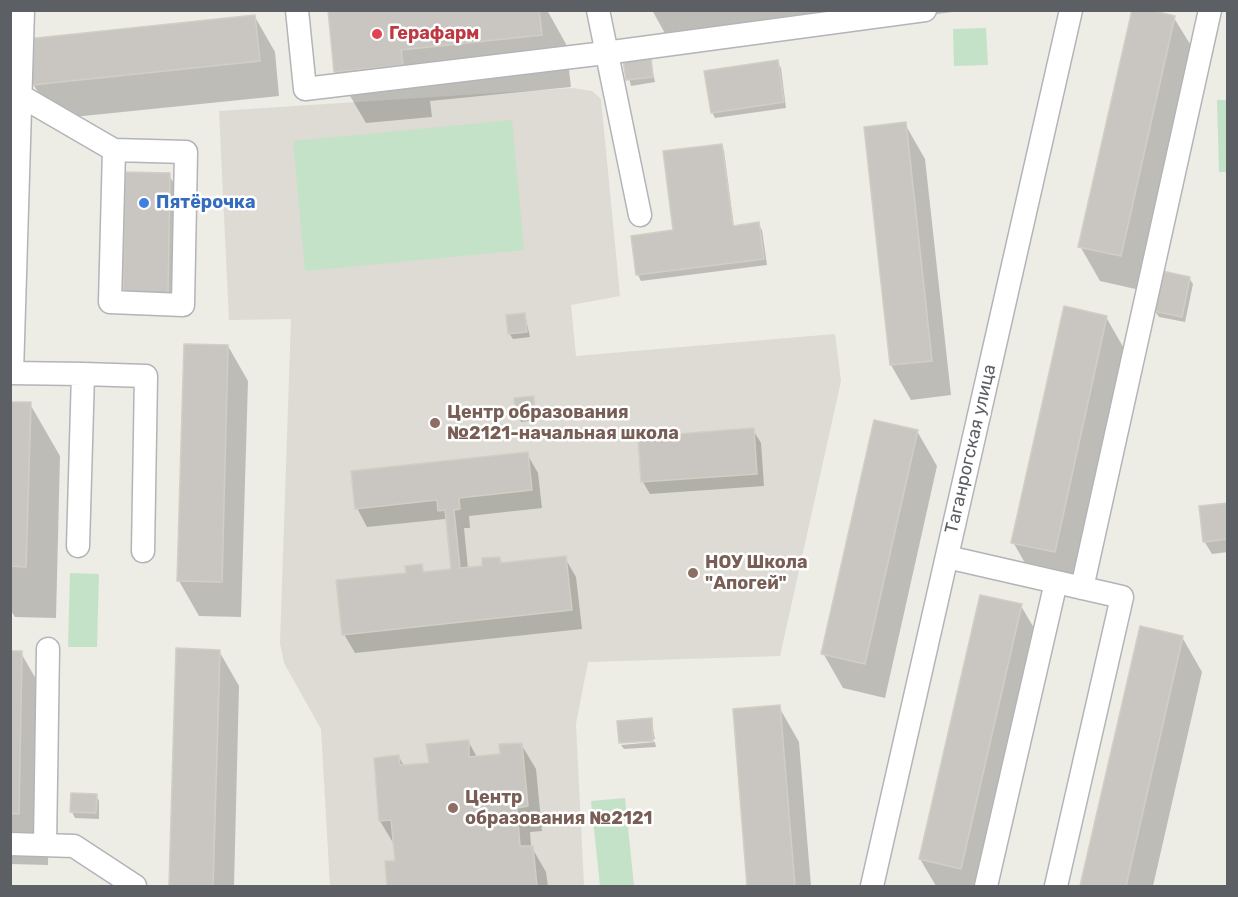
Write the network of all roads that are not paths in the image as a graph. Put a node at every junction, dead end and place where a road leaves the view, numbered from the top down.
1 (24, 10) edge
2 (297, 10) edge
3 (598, 10) edge
4 (925, 10) edge
5 (1071, 10) edge
6 (1210, 10) edge
7 (605, 53) junction
8 (21, 96) junction
9 (114, 150) junction
10 (640, 215) dead end
11 (11, 373) edge
12 (83, 374) junction
13 (78, 546) dead end
14 (143, 551) dead end
15 (947, 557) junction
16 (1056, 582) junction
17 (1082, 588) junction
18 (48, 649) dead end
19 (10, 844) edge
20 (45, 845) junction
21 (135, 886) edge
22 (872, 886) edge
23 (986, 886) edge
24 (1056, 886) edge

1 - 8 street
2 - 7 street
3 - 7 street
4 - 7 street
5 - 15 street, Таганрогская улица
6 - 17 street
7 - 10 street
8 - 9 street
8 - 11 street
9 - 9 street
11 - 12 street
12 - 13 street
12 - 14 street
15 - 16 street
15 - 22 street, Таганрогская улица
16 - 17 street
16 - 23 street
17 - 24 street
18 - 20 street
19 - 20 street
20 - 21 street

